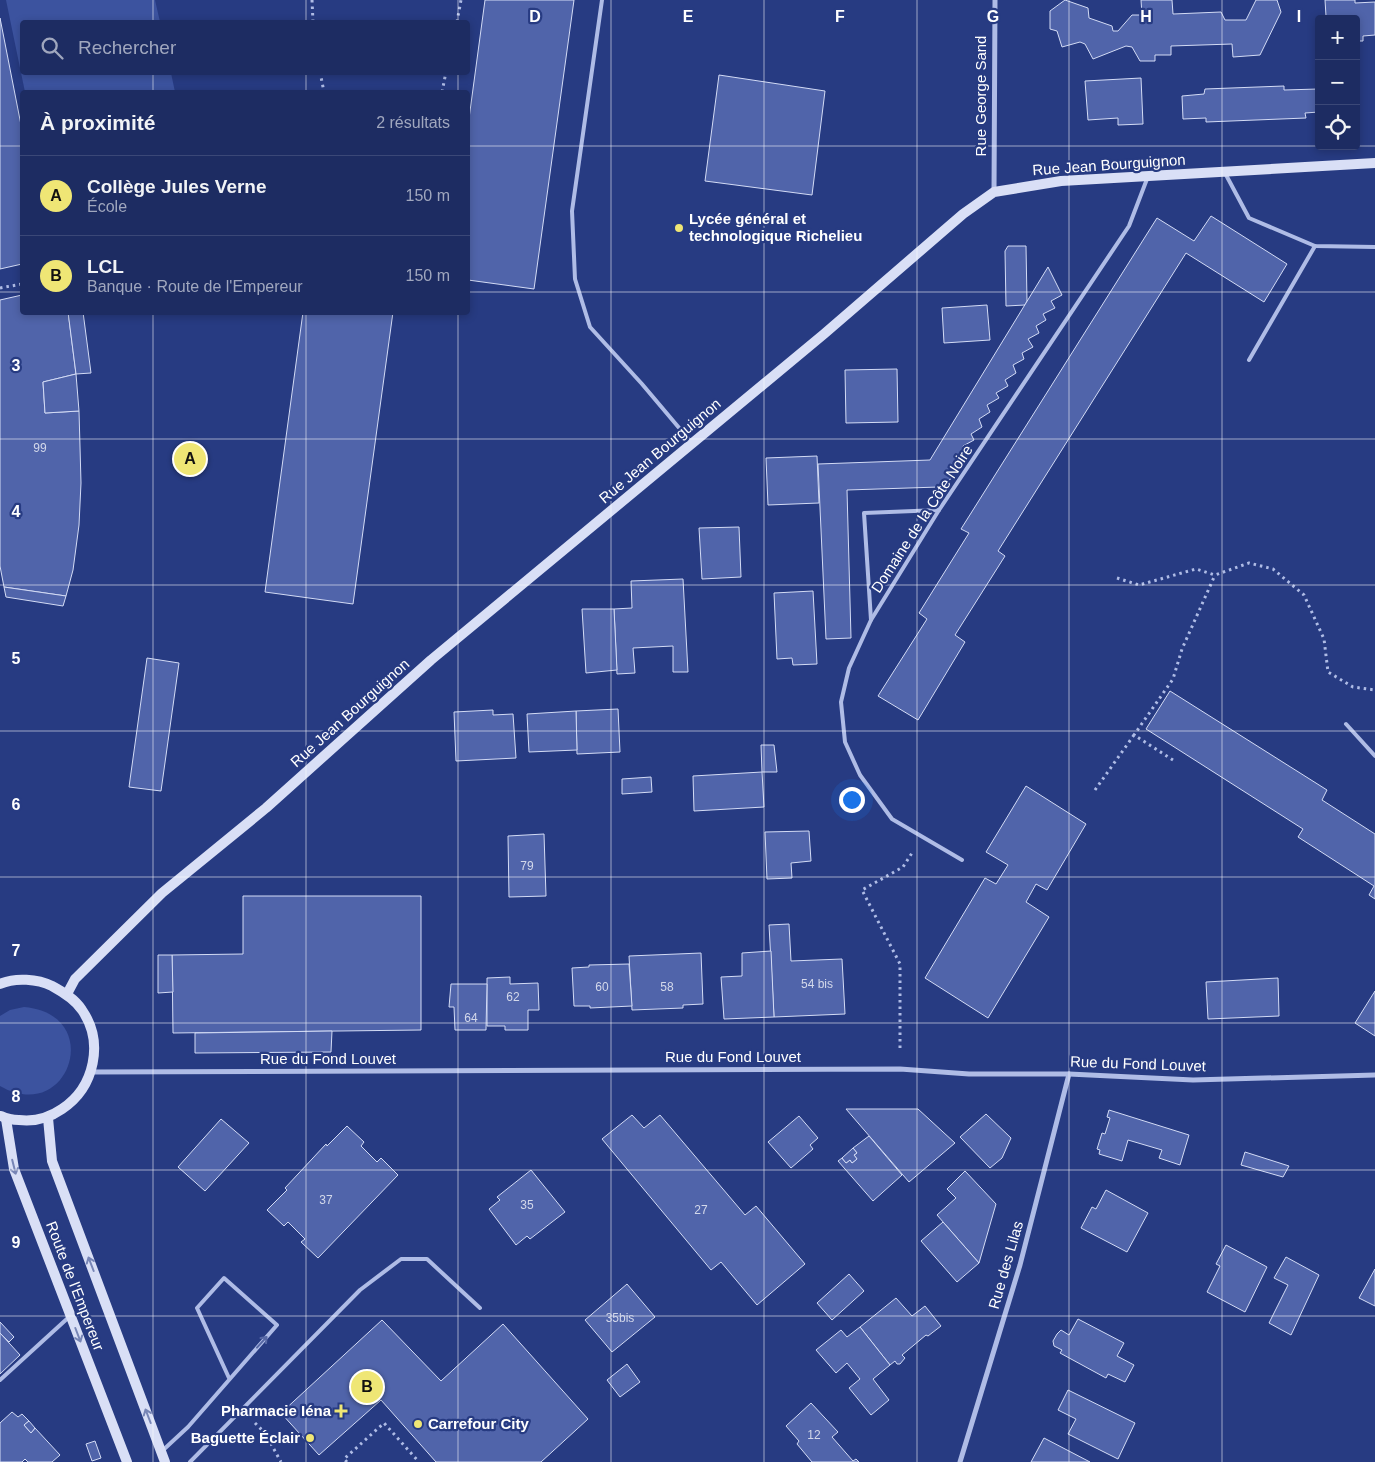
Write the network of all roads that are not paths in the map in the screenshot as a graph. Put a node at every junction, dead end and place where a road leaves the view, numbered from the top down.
1 (602, 0) edge
2 (995, 0) edge
3 (1375, 163) edge
4 (1224, 172) junction
5 (1148, 176) junction
6 (994, 192) junction
7 (1315, 246) junction
8 (1375, 247) edge
9 (1250, 360) dead end
10 (692, 444) junction
11 (939, 510) junction
12 (871, 620) junction
13 (1346, 724) dead end
14 (1375, 756) edge
15 (962, 860) dead end
16 (1, 981) edge
17 (66, 994) junction
18 (91, 1072) junction
19 (1069, 1074) junction
20 (1375, 1075) edge
21 (3, 1117) edge
22 (48, 1118) junction
23 (480, 1308) dead end
24 (70, 1315) junction
25 (229, 1378) junction
26 (0, 1380) edge
27 (161, 1452) junction
28 (127, 1462) edge
29 (165, 1462) edge
30 (190, 1462) edge
31 (960, 1462) edge

1 - 10 lane
2 - 6 street, Rue George Sand
3 - 4 street, Rue Jean Bourguignon
4 - 5 street, Rue Jean Bourguignon
4 - 7 lane
5 - 6 street, Rue Jean Bourguignon
5 - 11 lane, Domaine de la Côte Noire
6 - 10 street, Rue Jean Bourguignon
7 - 8 lane
7 - 9 lane
10 - 17 street, Rue Jean Bourguignon
11 - 12 lane, Domaine de la Côte Noire
11 - 12 lane
12 - 15 lane, Domaine de la Côte Noire
13 - 14 lane
16 - 17 street
17 - 18 street
18 - 19 street, Rue du Fond Louvet
18 - 22 street
19 - 20 street, Rue du Fond Louvet
19 - 31 street, Rue des Lilas
21 - 22 street
21 -> 24 street, Route de l'Empereur
27 -> 22 street, Route de l'Empereur
23 - 30 lane
24 - 26 lane
24 -> 28 street, Route de l'Empereur
25 -> 25 lane
25 - 27 lane
27 - 29 street, Route de l'Empereur

